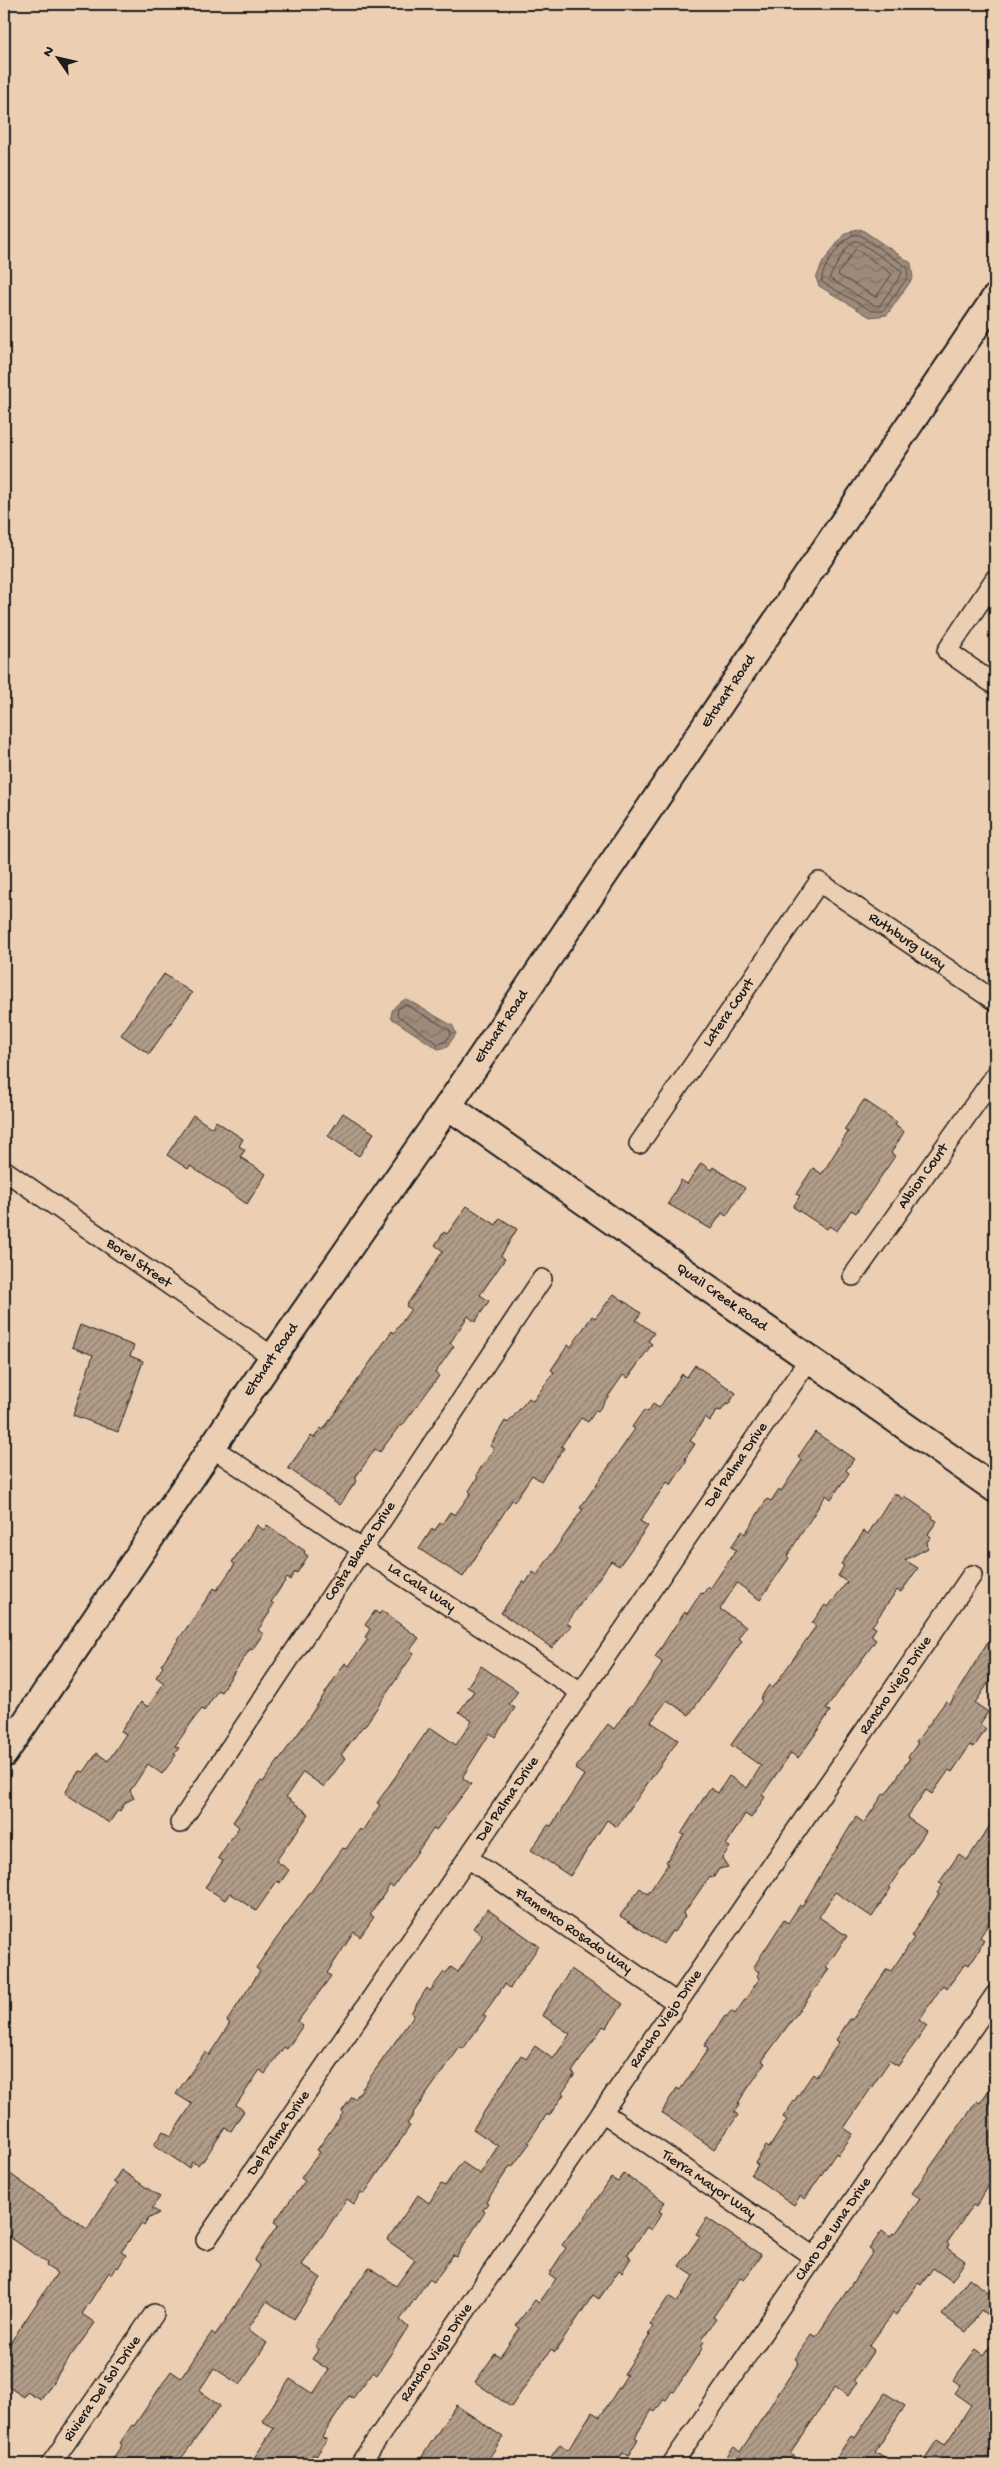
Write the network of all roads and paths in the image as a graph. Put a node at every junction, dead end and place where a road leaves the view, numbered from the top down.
1 (995, 298) edge
2 (995, 579) edge
3 (995, 685) edge
4 (819, 882) joint
5 (995, 1002) edge
6 (995, 1076) edge
7 (448, 1106) junction
8 (639, 1144) dead end
9 (4, 1170) edge
10 (854, 1276) dead end
11 (542, 1279) dead end
12 (273, 1357) junction
13 (810, 1358) junction
14 (212, 1448) junction
15 (995, 1489) edge
16 (363, 1550) junction
17 (972, 1575) dead end
18 (581, 1692) junction
19 (4, 1754) edge
20 (180, 1823) dead end
21 (468, 1858) junction
22 (995, 1995) edge
23 (678, 2003) junction
24 (602, 2112) junction
25 (206, 2240) dead end
26 (814, 2258) junction
27 (154, 2314) dead end
28 (51, 2464) edge
29 (360, 2464) edge
30 (672, 2464) edge

1 - 7 street, Etchart Road
2 - 3 street
4 - 5 street, Ruthburg Way
4 - 8 street, Latera Court
6 - 10 street, Albion Court
7 - 12 street, Etchart Road
7 - 13 street, Quail Creek Road
9 - 12 street, Borel Street
11 - 16 street, Costa Blanca Drive
12 - 14 street, Etchart Road
13 - 15 street, Quail Creek Road
13 - 18 street, Del Palma Drive
14 - 16 street, La Cala Way
14 - 19 street, Etchart Road
16 - 18 street, La Cala Way
16 - 20 street, Costa Blanca Drive
17 - 23 street, Rancho Viejo Drive
18 - 21 street, Del Palma Drive
21 - 23 street, Flamenco Rosado Way
21 - 25 street, Del Palma Drive
22 - 26 street, Claro De Luna Drive
23 - 24 street, Rancho Viejo Drive
24 - 26 street, Tierra Mayor Way
24 - 29 street, Rancho Viejo Drive
26 - 30 street, Claro De Luna Drive
27 - 28 street, Riviera Del Sol Drive

